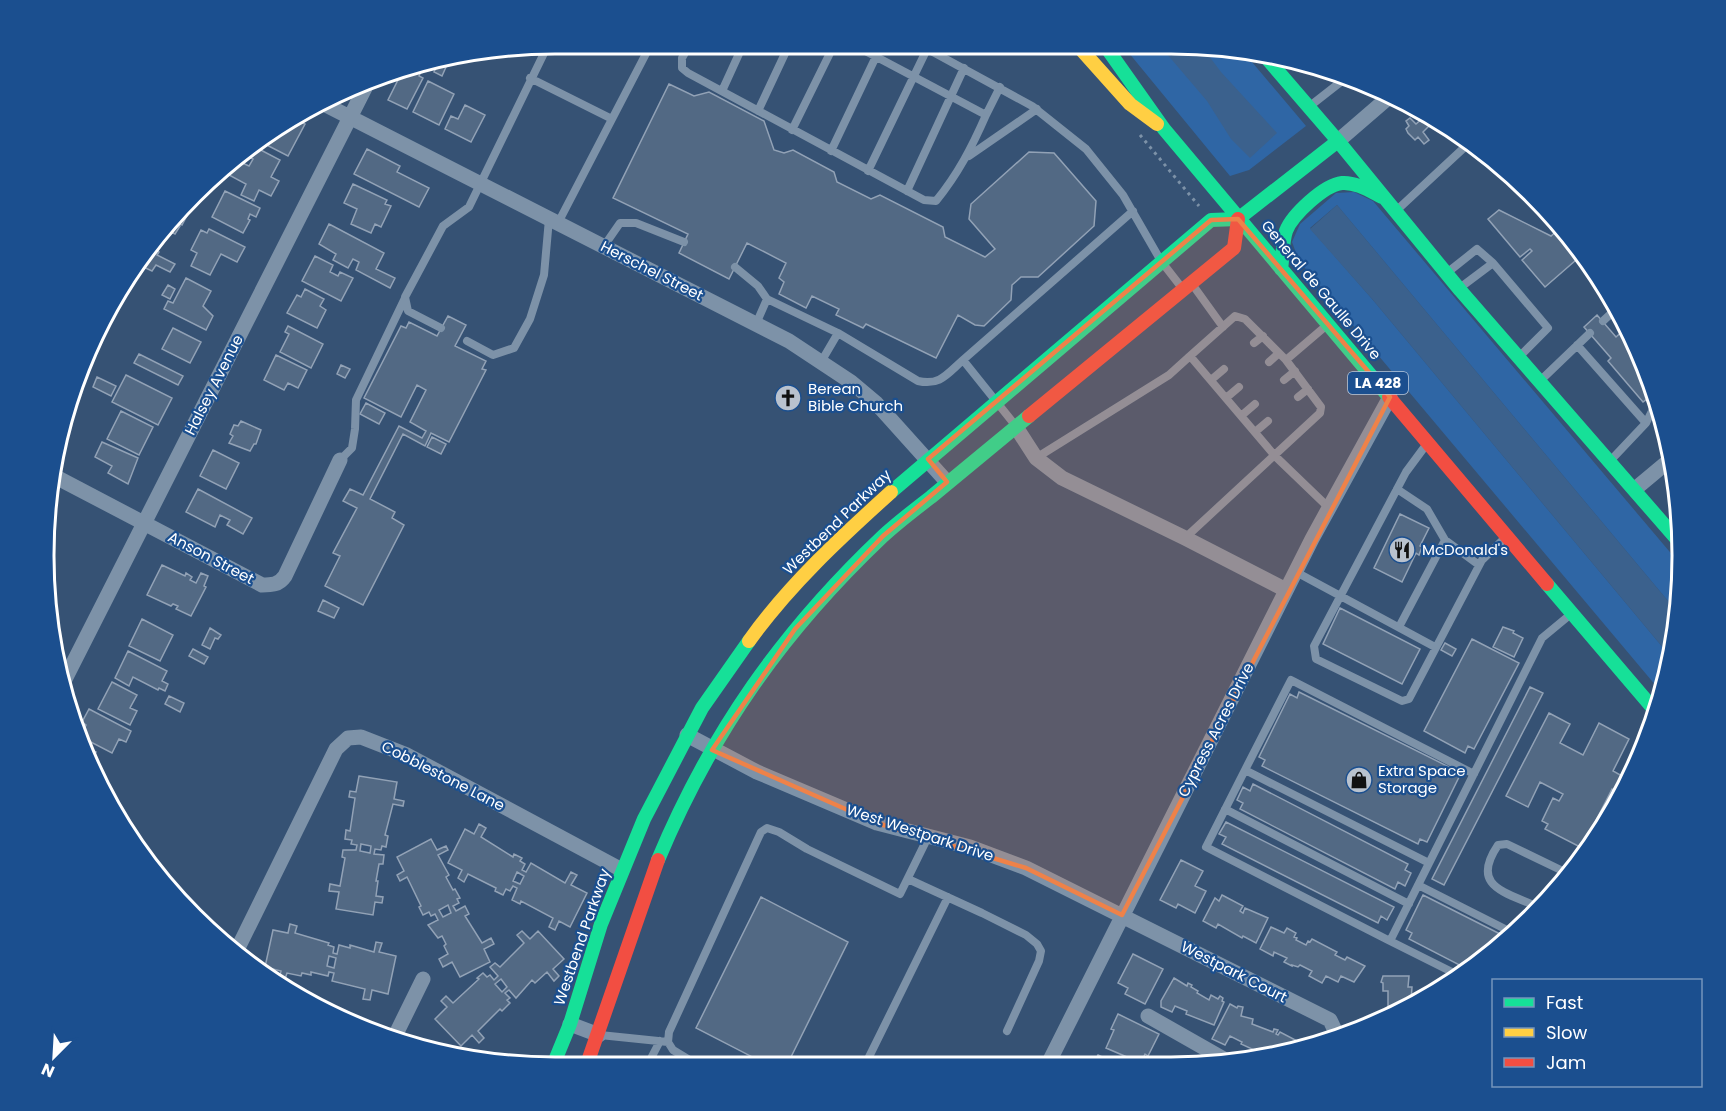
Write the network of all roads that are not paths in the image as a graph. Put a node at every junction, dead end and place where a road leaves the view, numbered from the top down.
1 (543, 54) edge
2 (646, 54) edge
3 (684, 54) edge
4 (739, 54) edge
5 (785, 54) edge
6 (830, 54) edge
7 (870, 54) edge
8 (877, 54) edge
9 (922, 54) edge
10 (938, 54) edge
11 (1085, 54) edge
12 (1111, 54) edge
13 (875, 57) junction
14 (1277, 66) edge
15 (964, 68) junction
16 (913, 76) junction
17 (531, 78) junction
18 (1339, 83) edge
19 (1000, 87) junction
20 (722, 91) junction
21 (362, 93) edge
22 (951, 97) junction
23 (1383, 102) edge
24 (1309, 107) junction
25 (331, 108) edge
26 (1037, 110) junction
27 (758, 111) junction
28 (986, 115) junction
29 (350, 117) junction
30 (612, 119) junction
31 (1164, 129) junction
32 (792, 130) junction
33 (1338, 141) junction
34 (1463, 149) edge
35 (831, 151) junction
36 (968, 156) junction
37 (868, 171) junction
38 (479, 184) junction
39 (908, 191) junction
40 (1386, 199) junction
41 (1132, 211) junction
42 (1396, 211) junction
43 (1238, 219) junction
44 (553, 221) junction
45 (684, 242) dead end
46 (604, 246) junction
47 (1161, 261) junction
48 (1493, 263) junction
49 (735, 267) dead end
50 (1281, 269) junction
51 (1447, 274) junction
52 (1187, 286) junction
53 (1459, 288) junction
54 (405, 297) junction
55 (767, 299) junction
56 (1610, 315) edge
57 (1603, 321) dead end
58 (756, 324) junction
59 (1328, 324) junction
60 (1223, 327) junction
61 (441, 328) dead end
62 (838, 333) junction
63 (1590, 333) dead end
64 (1263, 336) junction
65 (467, 341) dead end
66 (1254, 344) dead end
67 (1577, 345) junction
68 (1279, 353) junction
69 (1190, 356) junction
70 (1519, 357) junction
71 (963, 360) junction
72 (1286, 360) junction
73 (821, 362) junction
74 (1269, 362) dead end
75 (1224, 369) dead end
76 (1295, 371) junction
77 (1211, 380) junction
78 (1284, 380) dead end
79 (1540, 381) junction
80 (1239, 387) dead end
81 (1308, 389) junction
82 (1298, 397) dead end
83 (1390, 397) junction
84 (1226, 398) junction
85 (996, 401) junction
86 (1255, 404) dead end
87 (1651, 413) edge
88 (1241, 416) junction
89 (1268, 421) dead end
90 (1646, 423) junction
91 (1016, 427) junction
92 (1255, 432) junction
93 (1428, 442) junction
94 (1275, 456) junction
95 (1036, 458) junction
96 (928, 459) junction
97 (340, 460) joint
98 (1610, 461) junction
99 (1663, 465) edge
100 (60, 479) edge
101 (948, 482) junction
102 (1397, 489) junction
103 (1635, 489) junction
104 (1329, 508) junction
105 (144, 523) junction
106 (1671, 532) edge
107 (1507, 536) junction
108 (1185, 538) junction
109 (1445, 540) junction
110 (1479, 565) junction
111 (1296, 572) junction
112 (1286, 590) junction
113 (1341, 595) junction
114 (1573, 613) junction
115 (1399, 627) junction
116 (1435, 646) junction
117 (68, 673) edge
118 (1649, 704) edge
119 (687, 735) junction
120 (712, 750) junction
121 (1245, 770) junction
122 (1474, 774) junction
123 (1225, 809) junction
124 (928, 837) junction
125 (1429, 863) junction
126 (622, 870) junction
127 (1561, 870) edge
128 (908, 879) junction
129 (1418, 885) junction
130 (948, 897) junction
131 (1409, 904) junction
132 (1531, 904) edge
133 (1122, 915) junction
134 (1505, 929) edge
135 (1390, 940) junction
136 (240, 945) edge
137 (1450, 971) edge
138 (423, 979) dead end
139 (1148, 1016) dead end
140 (570, 1024) junction
141 (1334, 1029) edge
142 (397, 1031) edge
143 (1007, 1031) dead end
144 (599, 1035) junction
145 (664, 1042) junction
146 (1216, 1055) edge
147 (557, 1057) edge
148 (590, 1057) edge
149 (653, 1057) edge
150 (684, 1057) edge
151 (869, 1057) edge
152 (1052, 1057) edge

1 - 17 lane
2 - 30 lane
3 - 20 lane
4 - 20 lane
5 - 27 lane
6 - 32 lane
7 - 13 lane
8 - 13 lane
9 - 16 lane
10 - 15 lane
11 - 31 street
12 - 31 street, General de Gaulle Drive / LA 428
13 - 16 lane
13 - 35 lane
14 - 24 street
15 - 19 lane
15 - 22 lane
16 - 22 lane
16 - 37 lane
17 - 30 lane
17 - 38 lane
18 - 24 lane
19 - 26 lane
19 - 28 lane
20 - 27 lane
21 - 29 street, Halsey Avenue
22 - 28 lane
22 - 39 lane
23 - 33 street
24 - 33 street
25 - 29 street, Herschel Street
26 - 36 lane
26 - 41 lane
27 - 32 lane
28 - 36 lane
29 - 38 street, Herschel Street
29 - 105 street, Halsey Avenue
30 - 44 lane
31 - 43 street, General de Gaulle Drive / LA 428
32 - 35 lane
33 - 40 street
33 - 43 street
34 - 42 lane
35 - 37 lane
36 - 39 lane
37 - 39 lane
38 - 44 street, Herschel Street
38 - 54 lane
40 - 42 street
40 - 50 street
41 - 47 lane
41 - 71 lane
42 - 51 street
43 - 47 street, Westbend Parkway
43 - 50 street, General de Gaulle Drive / LA 428
43 - 52 street
44 - 46 street, Herschel Street
44 - 65 lane
45 - 46 lane
46 - 58 street, Herschel Street
47 - 52 lane
47 - 85 street, Westbend Parkway
48 - 51 lane
48 - 53 lane
48 - 70 lane
49 - 55 lane
50 - 59 street, General de Gaulle Drive / LA 428
51 - 53 street
52 - 60 lane
52 - 91 street
53 - 70 street
54 - 61 lane
54 - 97 lane
55 - 58 lane
55 - 62 lane
56 - 57 lane
58 - 73 street, Herschel Street
59 - 72 lane
59 - 83 street, General de Gaulle Drive / LA 428
60 - 64 lane
60 - 69 lane
62 - 71 lane
62 - 73 lane
63 - 67 lane
64 - 66 lane
64 - 68 lane
67 - 79 lane
67 - 90 lane
68 - 72 lane
68 - 74 lane
69 - 77 lane
69 - 95 lane
70 - 79 street
71 - 85 lane
72 - 76 lane
73 - 96 street, Herschel Street
75 - 77 lane
76 - 78 lane
76 - 81 lane
77 - 84 lane
79 - 98 street
80 - 84 lane
81 - 82 lane
81 - 94 lane
83 - 93 street, General de Gaulle Drive / LA 428
83 - 104 street, Cypress Acres Drive
84 - 88 lane
85 - 91 lane
85 - 96 street, Westbend Parkway
86 - 88 lane
87 - 90 lane
88 - 92 lane
89 - 92 lane
90 - 98 lane
91 - 95 street
91 - 101 street
92 - 94 lane
93 - 102 lane
93 - 107 street, General de Gaulle Drive / LA 428
94 - 104 lane
94 - 108 lane
95 - 108 street
96 - 101 street, Herschel Street
96 - 119 street, Westbend Parkway
97 - 105 street, Anson Street
98 - 103 street
99 - 103 street
100 - 105 street, Anson Street
101 - 120 street
102 - 109 lane
102 - 113 lane
103 - 106 street
104 - 111 street, Cypress Acres Drive
105 - 117 street, Halsey Avenue
107 - 110 lane
107 - 114 street, General de Gaulle Drive / LA 428
108 - 112 street
109 - 110 lane
109 - 115 lane
110 - 116 lane
111 - 112 street, Cypress Acres Drive
111 - 113 lane
112 - 133 street, Cypress Acres Drive
113 - 115 lane
113 - 116 lane
114 - 118 street, General de Gaulle Drive / LA 428
114 - 122 lane
115 - 116 lane
119 - 120 street, West Westpark Drive
119 - 126 street, Westbend Parkway
120 - 124 street, West Westpark Drive
120 - 144 street
121 - 122 lane
121 - 123 lane
121 - 125 lane
122 - 125 lane
123 - 131 lane
123 - 135 lane
124 - 128 lane
124 - 133 street, West Westpark Drive
125 - 129 lane
126 - 136 street, Cobblestone Lane
126 - 140 street, Westbend Parkway
127 - 132 lane
128 - 130 lane
128 - 145 lane
129 - 131 lane
129 - 134 lane
130 - 143 lane
130 - 151 lane
131 - 135 lane
133 - 141 street, Westpark Court
133 - 152 street, Cypress Acres Drive
135 - 137 lane
138 - 142 street
139 - 146 street
140 - 144 street
140 - 147 street, Westbend Parkway
144 - 145 lane
144 - 148 street
145 - 149 lane
145 - 150 lane

